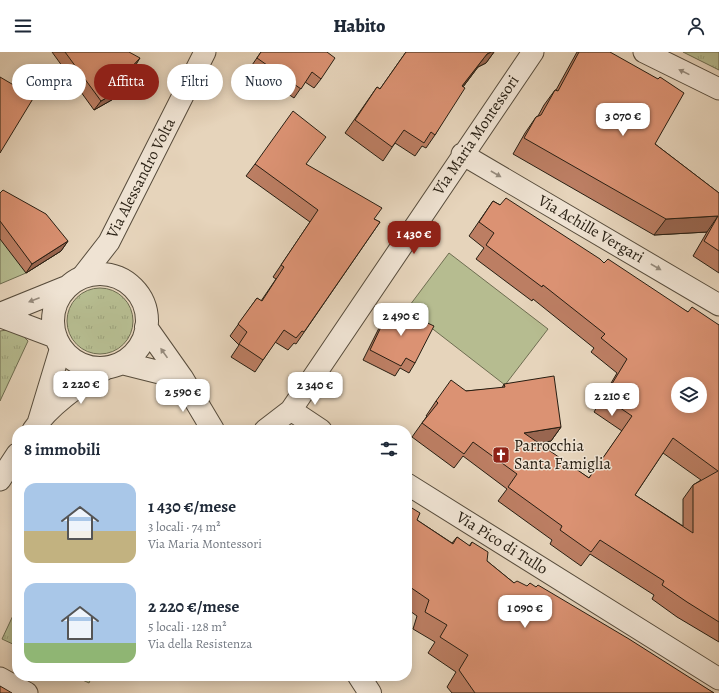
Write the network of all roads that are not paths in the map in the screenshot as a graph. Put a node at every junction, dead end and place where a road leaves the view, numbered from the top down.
1 (205, 52) edge
2 (532, 52) edge
3 (644, 52) edge
4 (719, 89) edge
5 (462, 154) junction
6 (74, 283) junction
7 (719, 305) edge
8 (0, 315) edge
9 (146, 327) junction
10 (58, 342) junction
11 (115, 365) junction
12 (182, 378) junction
13 (291, 410) junction
14 (36, 425) edge
15 (37, 425) edge
16 (209, 425) edge
17 (272, 425) edge
18 (314, 425) edge
19 (12, 462) edge
20 (0, 480) edge
21 (412, 487) edge
22 (0, 678) edge
23 (719, 679) edge
24 (362, 681) edge
25 (27, 693) edge
26 (370, 693) edge

1 - 6 street, Via Alessandro Volta
2 - 5 street, Via Maria Montessori
4 -> 3 street
5 -> 7 street, Via Achille Vergari
5 - 13 street, Via Maria Montessori
6 -> 8 street, Via Alessandro Volta
6 - 9 street
6 - 10 street
8 - 10 street, Via Alessandro Volta
9 - 11 street
12 -> 9 street
10 - 11 street
10 - 14 street
11 - 12 street
11 - 15 street
12 - 16 street
13 - 17 street, Via Maria Montessori
13 - 18 street
19 - 20 street
21 - 23 street, Via Pico di Tullo
22 - 25 street
24 - 26 street

